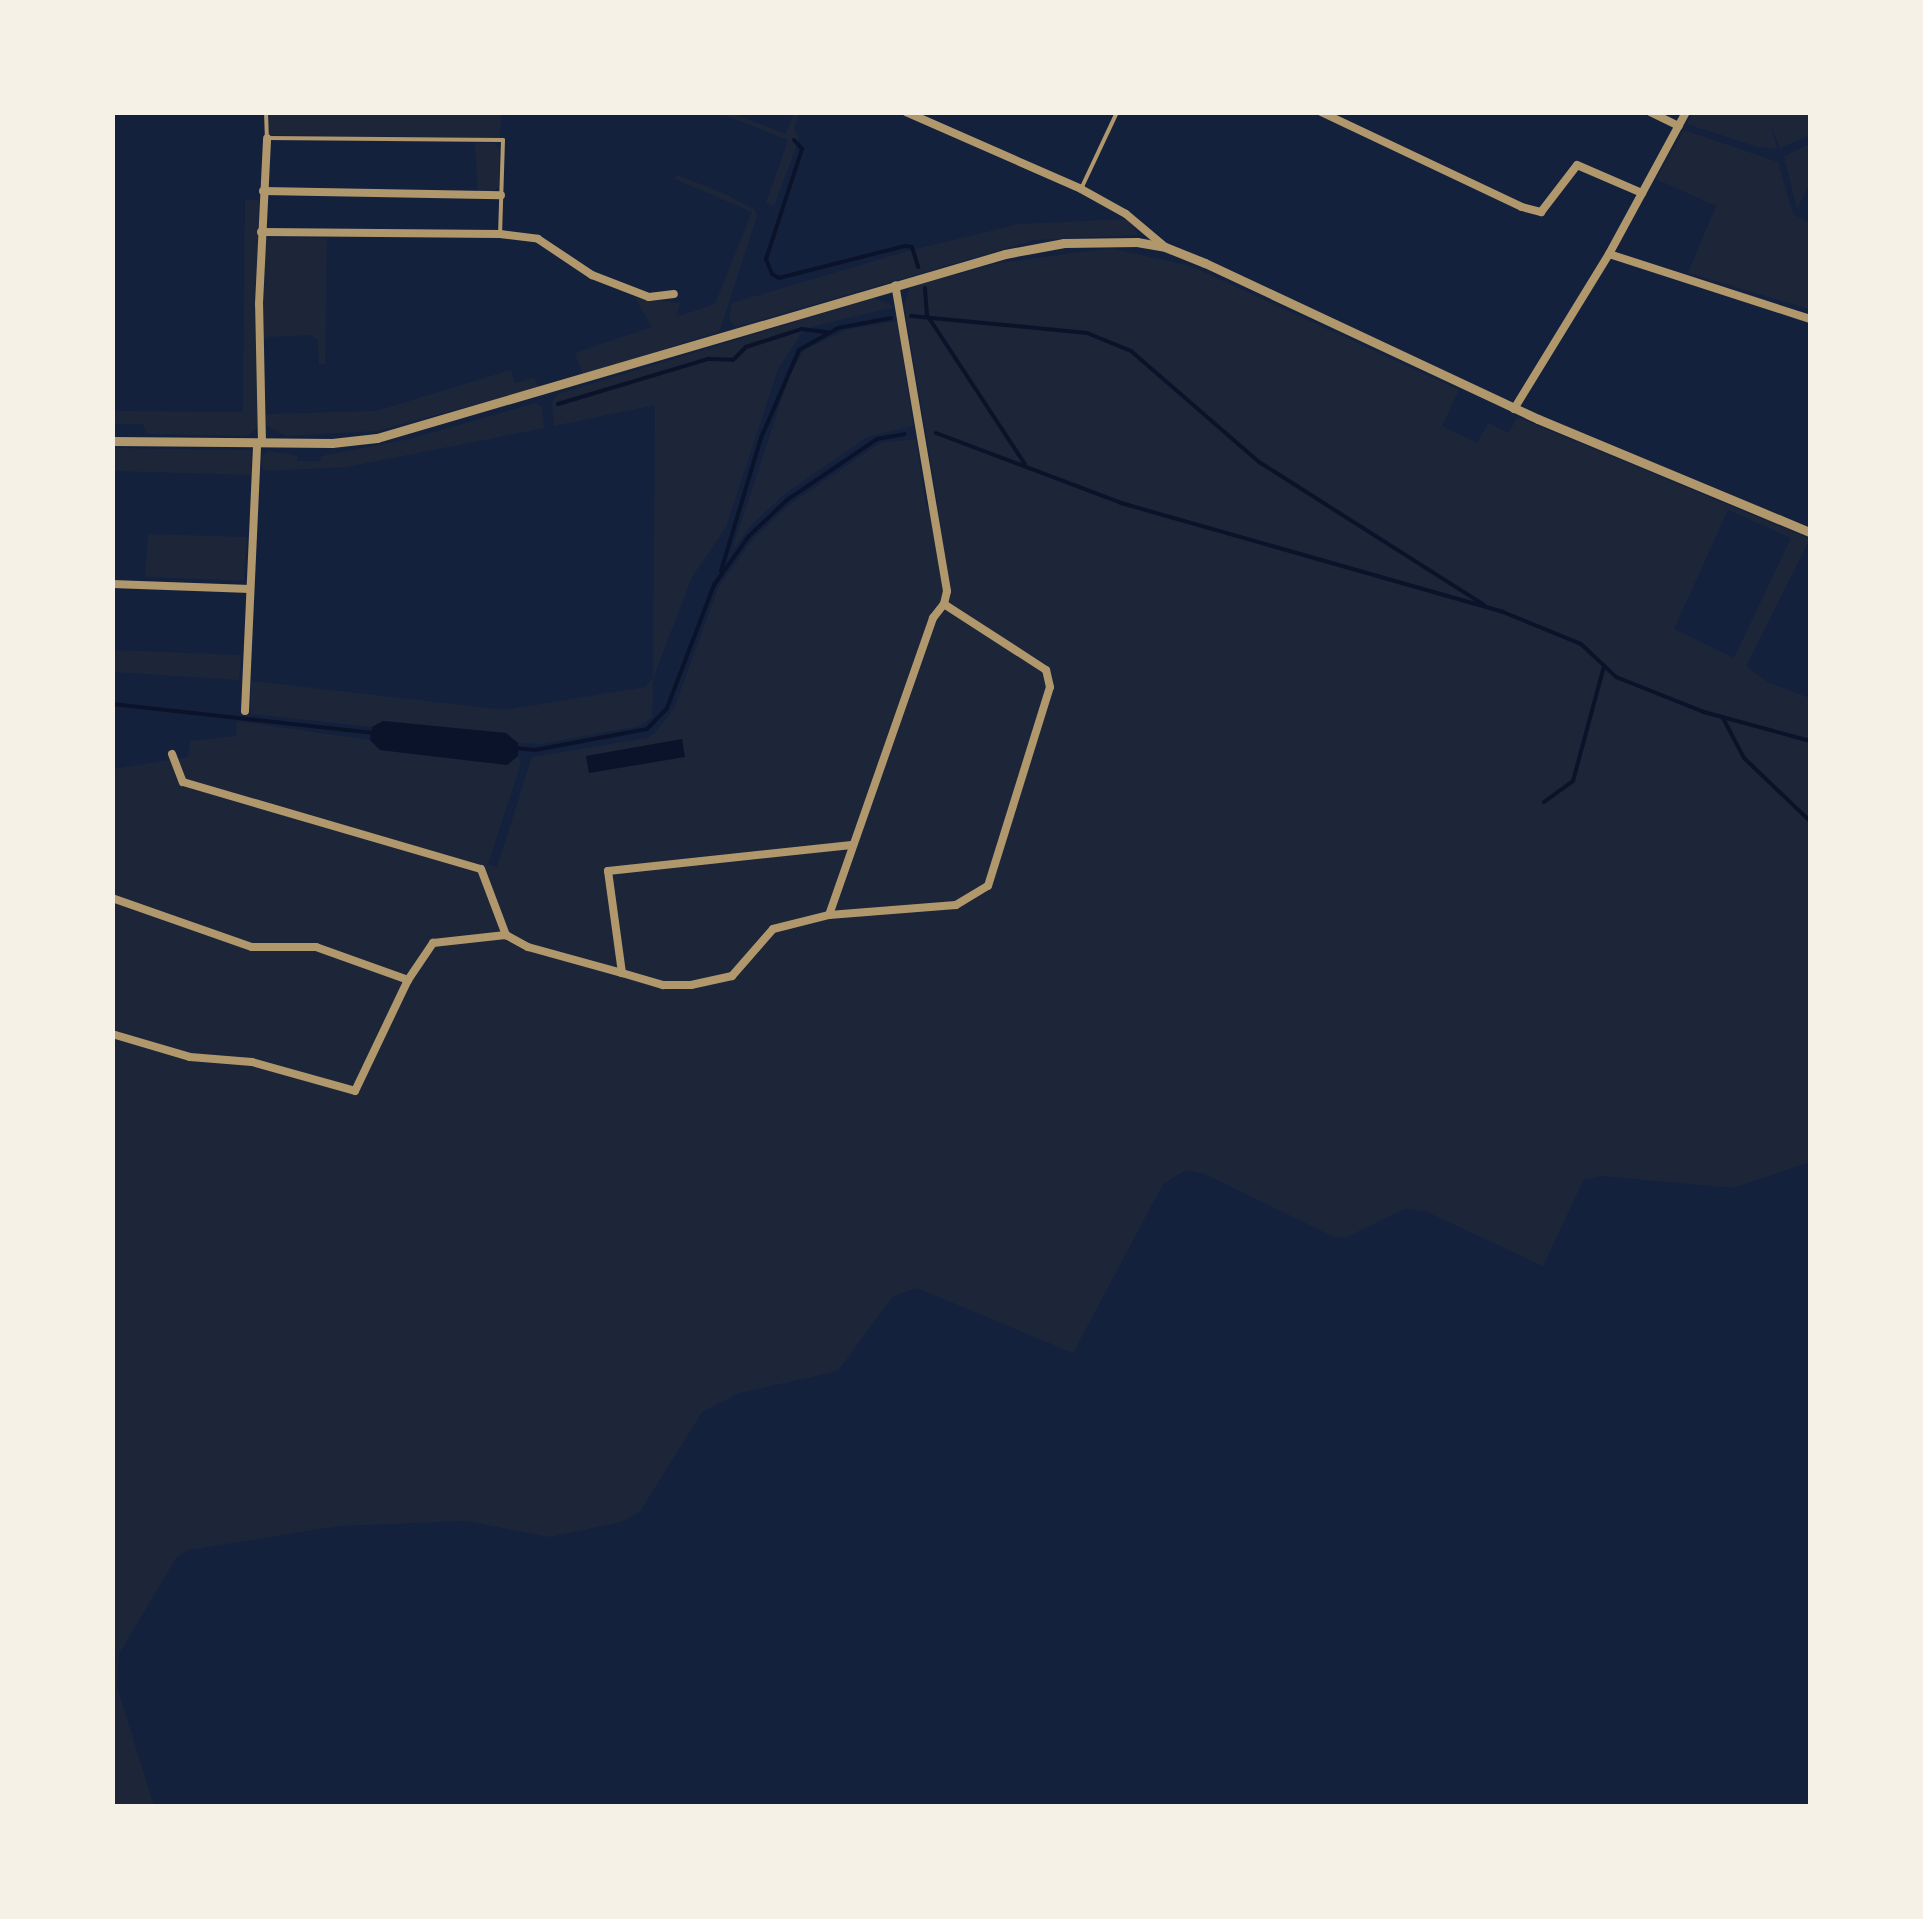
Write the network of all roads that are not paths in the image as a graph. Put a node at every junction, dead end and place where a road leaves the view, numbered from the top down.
1 (266, 112) edge
2 (906, 112) edge
3 (1116, 112) edge
4 (1320, 112) edge
5 (1650, 112) edge
6 (1686, 112) edge
7 (919, 115) edge
8 (1679, 126) junction
9 (266, 138) junction
10 (1082, 190) junction
11 (263, 191) junction
12 (1642, 193) junction
13 (501, 195) junction
14 (262, 232) junction
15 (500, 234) junction
16 (1165, 247) junction
17 (1609, 254) junction
18 (895, 285) junction
19 (674, 294) dead end
20 (1810, 319) edge
21 (1514, 409) junction
22 (112, 441) edge
23 (260, 443) junction
24 (1810, 532) edge
25 (112, 584) edge
26 (250, 589) junction
27 (944, 604) junction
28 (244, 711) dead end
29 (172, 754) dead end
30 (852, 845) junction
31 (112, 898) edge
32 (830, 915) junction
33 (506, 935) junction
34 (622, 973) junction
35 (408, 980) junction
36 (112, 1034) edge

1 - 9 lane
2 - 7 street
3 - 10 lane
4 - 12 street
5 - 8 street
6 - 8 street
7 - 10 street
8 - 12 street
9 - 11 street
9 - 13 lane
10 - 16 street
11 - 13 street
11 - 14 street
12 - 17 street
13 - 15 lane
14 - 15 street
14 - 23 street
15 - 19 street
16 - 18 street
16 - 21 street
17 - 20 street
17 - 21 street
18 - 23 street
18 - 27 street
21 - 24 street
22 - 23 street
23 - 26 street
25 - 26 street
26 - 28 street
27 - 30 street
27 - 32 street
29 - 33 street
30 - 32 street
30 - 34 street
31 - 35 street
32 - 34 street
33 - 34 street
33 - 35 street
35 - 36 street

